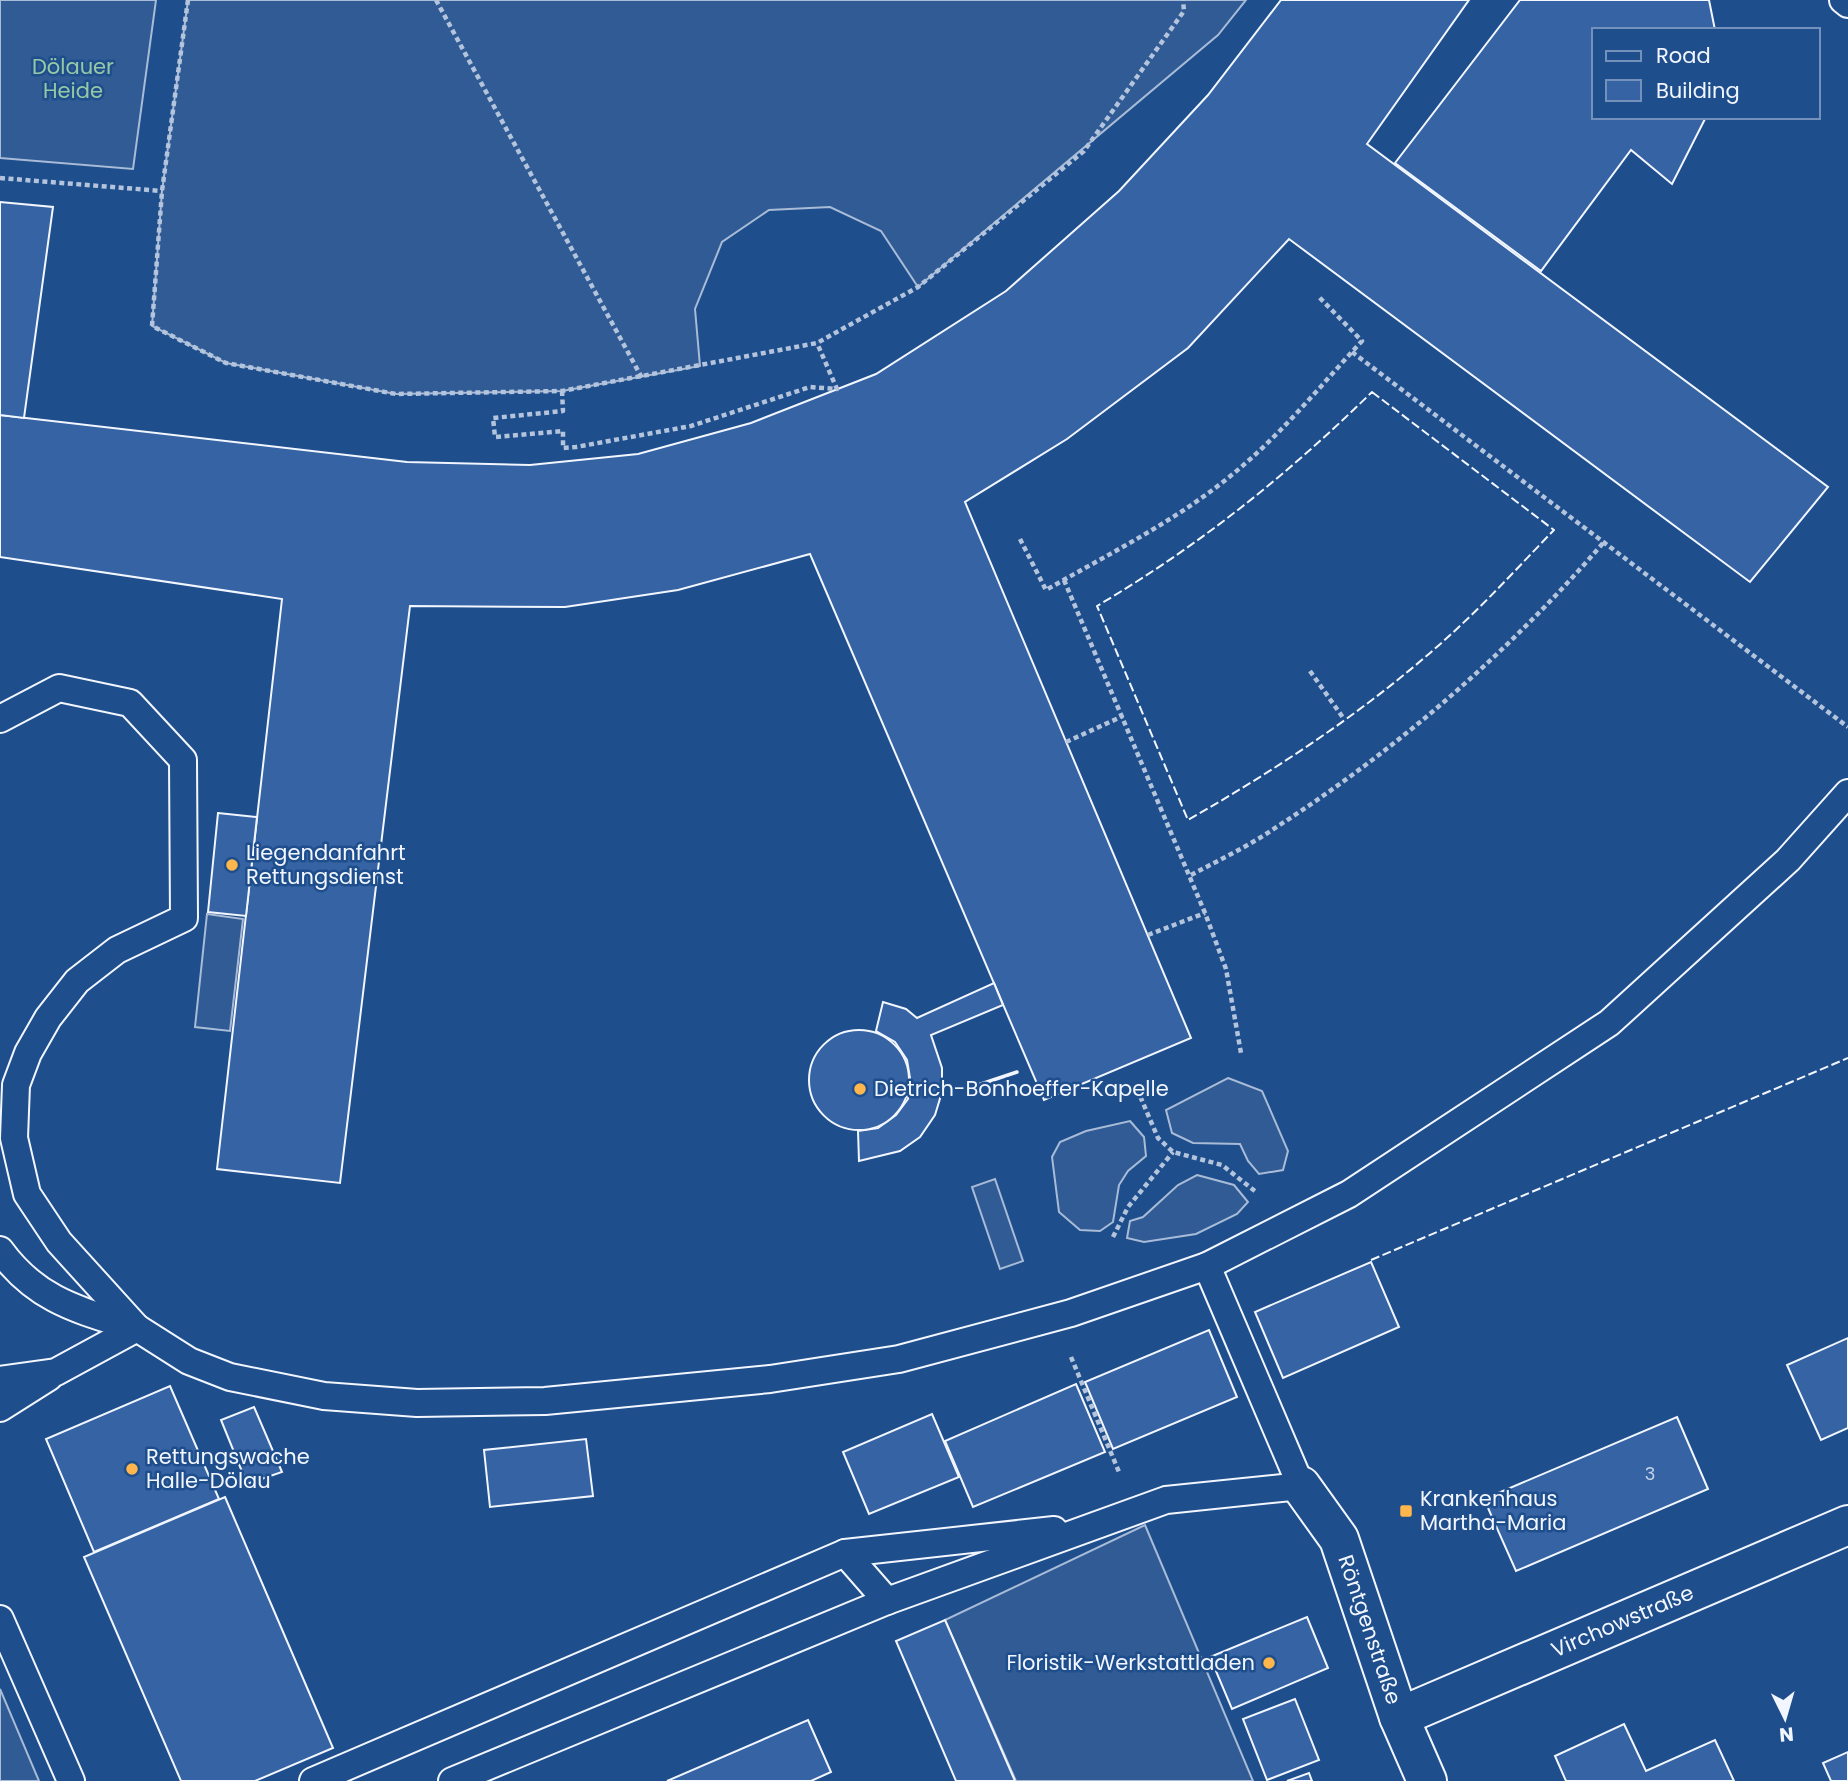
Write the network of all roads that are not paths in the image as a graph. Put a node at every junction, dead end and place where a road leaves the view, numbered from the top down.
1 (1843, 0) edge
2 (1848, 4) edge
3 (0, 719) edge
4 (1848, 793) edge
5 (0, 1251) edge
6 (1207, 1266) junction
7 (137, 1328) junction
8 (56, 1372) junction
9 (0, 1380) edge
10 (0, 1408) edge
11 (1301, 1486) junction
12 (1848, 1525) edge
13 (1097, 1526) junction
14 (845, 1553) junction
15 (887, 1601) junction
16 (0, 1619) edge
17 (1399, 1717) junction
18 (71, 1781) edge
19 (313, 1781) edge
20 (452, 1781) edge
21 (1427, 1781) edge

1 - 2 lane
3 - 7 lane
4 - 6 lane
5 - 7 lane
6 - 7 lane
6 - 11 lane
7 - 8 lane
8 - 9 lane
8 - 10 lane
11 - 13 lane
11 - 17 street, Röntgenstraße
12 - 17 street, Virchowstraße
13 - 14 lane
13 - 15 lane
14 - 15 lane
14 - 19 lane
15 - 20 lane
16 - 18 lane
17 - 21 street, Röntgenstraße

